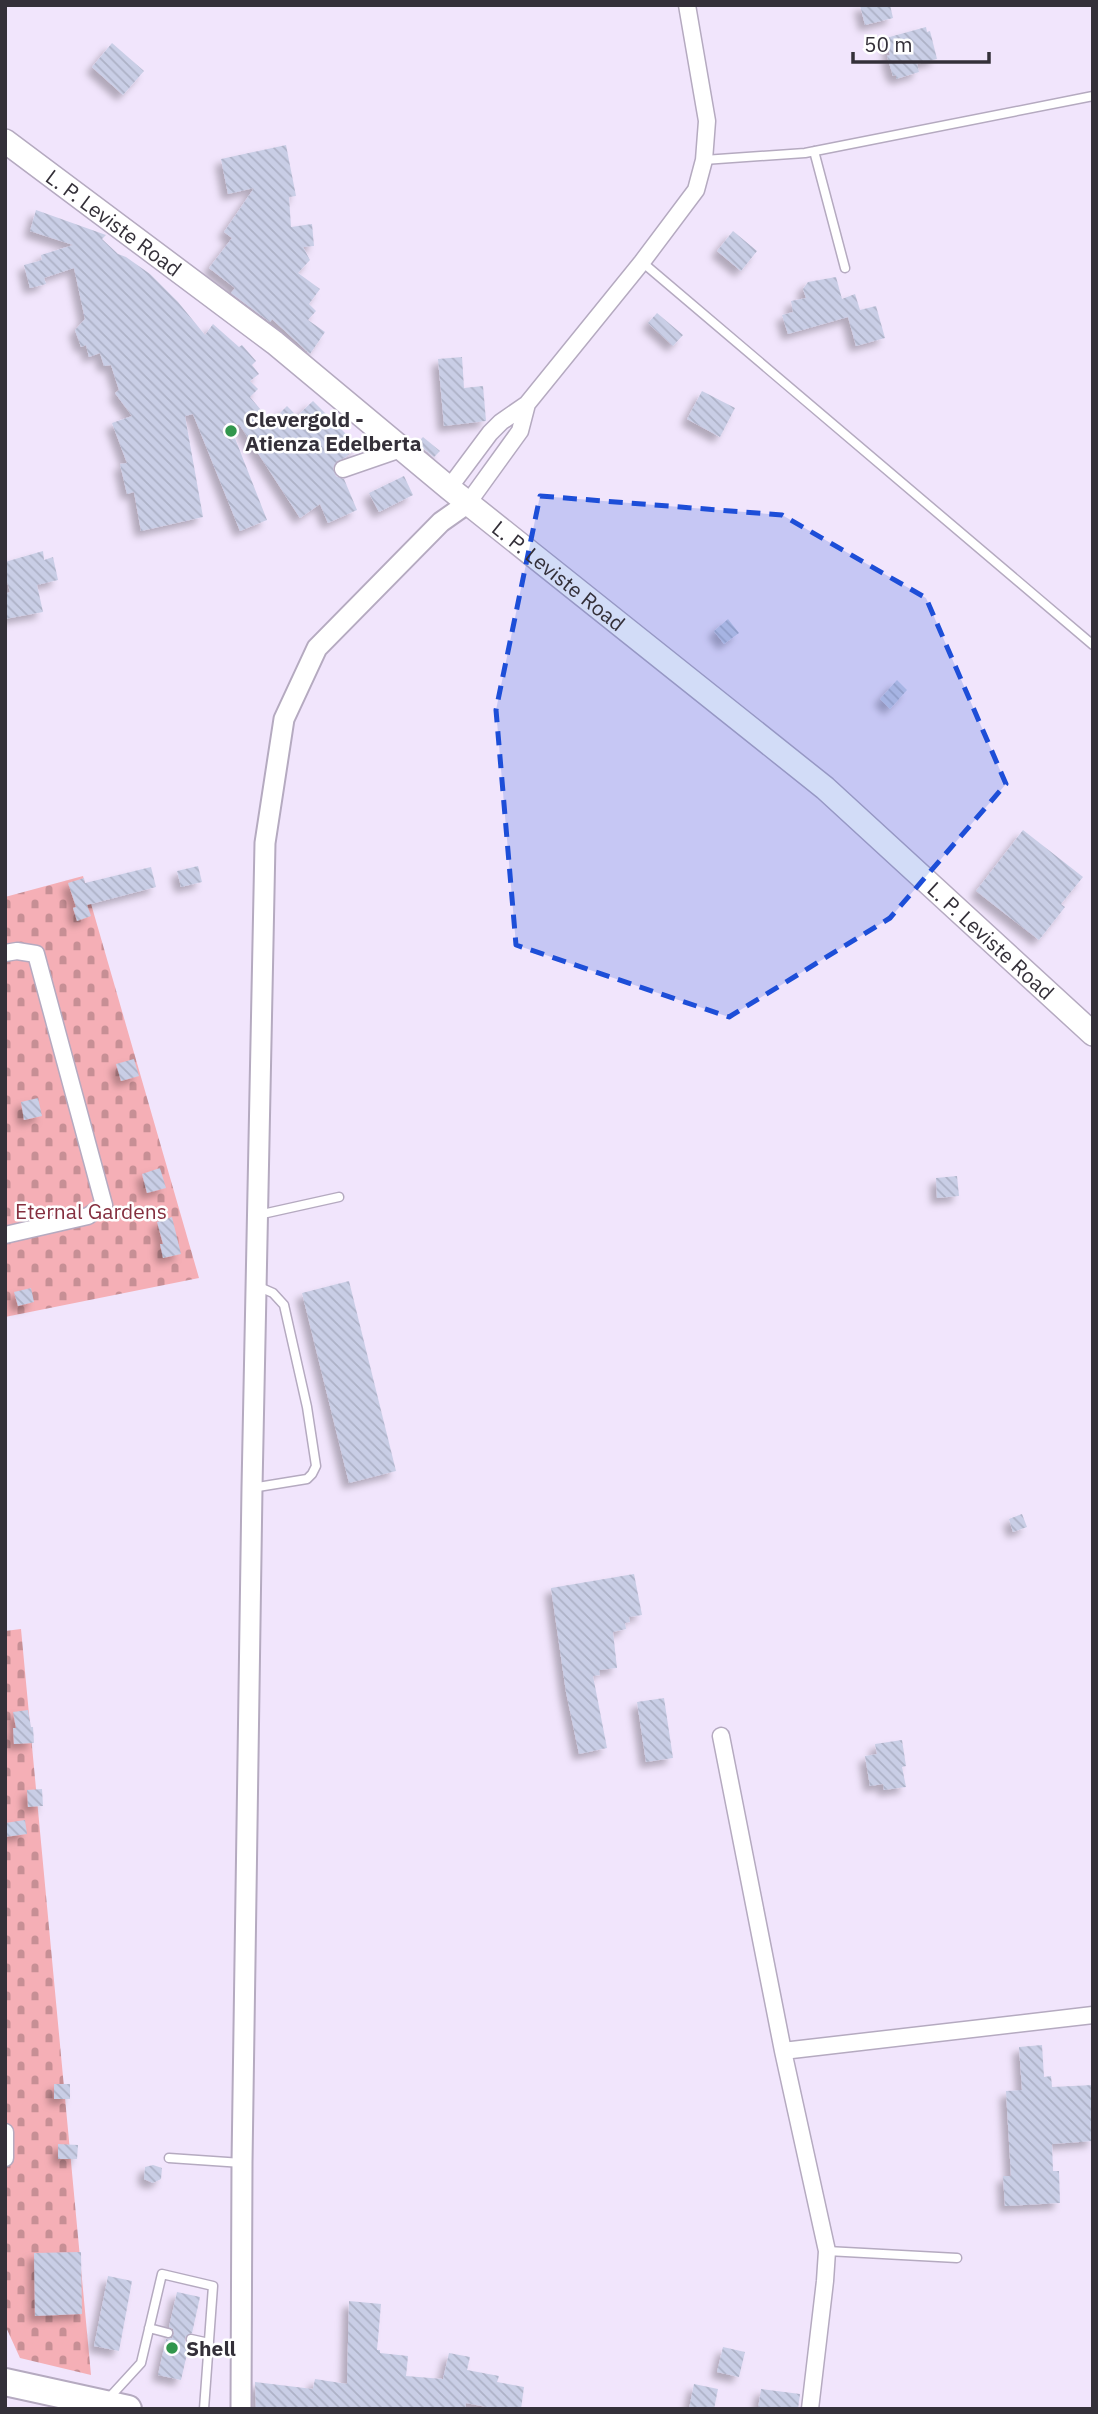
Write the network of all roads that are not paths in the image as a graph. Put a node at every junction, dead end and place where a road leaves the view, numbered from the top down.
1 (687, 5) edge
2 (1093, 96) edge
3 (5, 141) edge
4 (814, 151) junction
5 (704, 160) junction
6 (642, 262) junction
7 (845, 268) dead end
8 (527, 404) junction
9 (401, 449) junction
10 (342, 469) dead end
11 (449, 488) junction
12 (468, 503) junction
13 (441, 522) junction
14 (1093, 645) edge
15 (5, 953) edge
16 (1093, 1034) edge
17 (339, 1197) dead end
18 (258, 1215) junction
19 (5, 1235) edge
20 (256, 1285) junction
21 (252, 1488) junction
22 (721, 1736) dead end
23 (1093, 2015) edge
24 (783, 2051) junction
25 (5, 2132) edge
26 (5, 2158) edge
27 (169, 2158) dead end
28 (242, 2163) junction
29 (827, 2250) junction
30 (957, 2258) dead end
31 (149, 2328) junction
32 (168, 2333) dead end
33 (191, 2339) dead end
34 (209, 2343) junction
35 (5, 2382) edge
36 (116, 2406) edge
37 (204, 2409) edge
38 (241, 2409) edge
39 (810, 2409) edge

1 - 5 street
2 - 4 lane
3 - 9 main road, L. P. Leviste Road
4 - 5 lane
4 - 7 lane
5 - 6 street
6 - 8 street
6 - 14 lane
8 - 11 street
8 - 12 street
9 - 10 street
9 - 11 main road, L. P. Leviste Road
11 - 12 main road, L. P. Leviste Road
11 - 13 street
12 - 13 street
12 - 16 main road, L. P. Leviste Road
13 - 18 street
15 - 19 street
17 - 18 lane
18 - 20 street
20 - 21 street
20 - 21 lane
21 - 28 street
22 - 24 street
23 - 24 street
24 - 29 street
25 - 26 street
27 - 28 lane
28 - 38 street
29 - 30 lane
29 - 39 street
31 - 32 lane
31 - 34 lane
31 - 36 lane
33 - 34 lane
34 - 37 lane
35 - 36 highway

